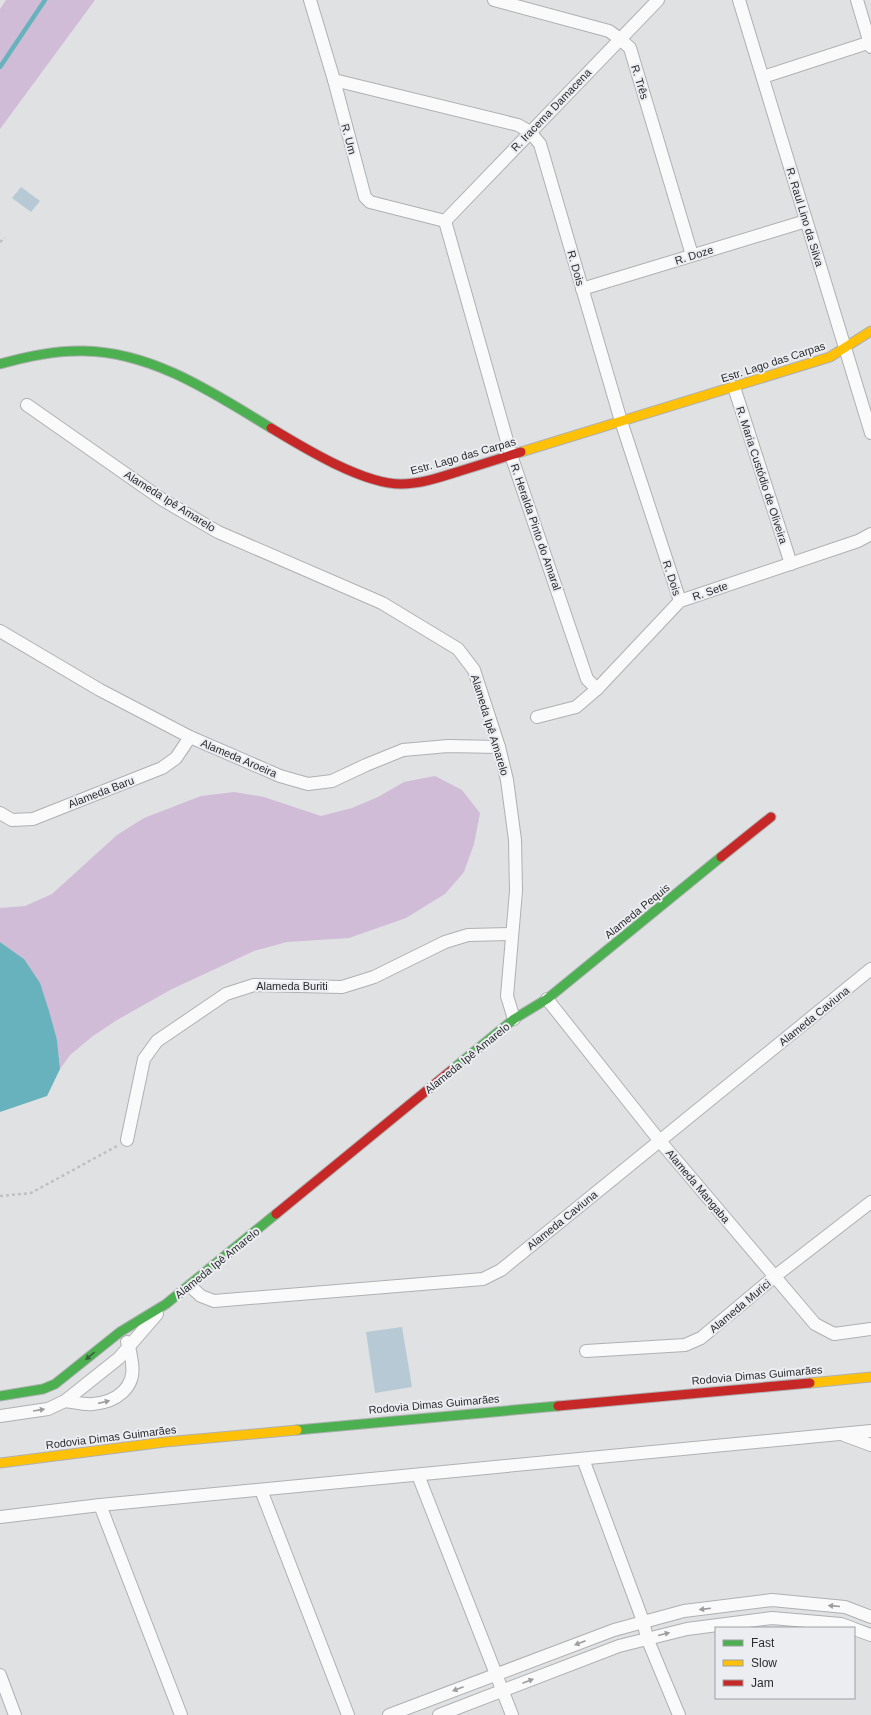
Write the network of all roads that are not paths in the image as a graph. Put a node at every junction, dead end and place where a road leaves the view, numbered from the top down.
1 (310, 0) edge
2 (494, 0) edge
3 (658, 0) edge
4 (739, 0) edge
5 (857, 0) edge
6 (620, 39) junction
7 (871, 44) edge
8 (763, 77) junction
9 (334, 80) junction
10 (530, 132) junction
11 (445, 221) junction
12 (806, 221) junction
13 (692, 255) junction
14 (582, 289) junction
15 (871, 331) edge
16 (845, 349) junction
17 (0, 364) edge
18 (734, 387) junction
19 (27, 405) dead end
20 (621, 421) junction
21 (871, 433) edge
22 (511, 455) junction
23 (871, 534) edge
24 (791, 564) junction
25 (680, 601) junction
26 (0, 631) edge
27 (597, 689) junction
28 (537, 718) dead end
29 (190, 737) junction
30 (499, 747) junction
31 (0, 813) edge
32 (772, 817) dead end
33 (512, 934) junction
34 (871, 969) edge
35 (546, 999) junction
36 (514, 1019) junction
37 (128, 1140) road end
38 (659, 1140) junction
39 (871, 1202) edge
40 (774, 1277) junction
41 (190, 1286) junction
42 (166, 1304) junction
43 (871, 1330) edge
44 (120, 1332) junction
45 (129, 1346) junction
46 (586, 1351) dead end
47 (871, 1377) edge
48 (0, 1396) edge
49 (65, 1401) junction
50 (0, 1416) edge
51 (871, 1431) edge
52 (841, 1434) junction
53 (871, 1445) edge
54 (583, 1459) junction
55 (0, 1463) edge
56 (418, 1475) junction
57 (261, 1490) junction
58 (100, 1505) junction
59 (0, 1517) edge
60 (871, 1617) edge
61 (643, 1621) junction
62 (850, 1627) edge
63 (855, 1629) edge
64 (871, 1635) edge
65 (648, 1638) junction
66 (497, 1674) junction
67 (0, 1675) edge
68 (503, 1691) junction
69 (15, 1715) edge
70 (181, 1715) edge
71 (348, 1715) edge
72 (388, 1715) edge
73 (439, 1715) edge
74 (512, 1715) edge
75 (679, 1715) edge

1 - 9 street, R. Um
2 - 6 street, R. Três
3 - 6 street, R. Iracema Damacena
4 - 8 street, R. Raul Lino da Silva
5 - 7 street
6 - 10 street, R. Iracema Damacena
6 - 13 street, R. Três
7 - 8 street
8 - 12 street, R. Raul Lino da Silva
9 - 10 street, R. Dois
9 - 11 street, R. Um
10 - 11 street, R. Iracema Damacena
10 - 14 street, R. Dois
11 - 22 street, R. Heralda Pinto do Amaral
12 - 13 street, R. Doze
12 - 16 street, R. Raul Lino da Silva
13 - 14 street, R. Doze
14 - 20 street, R. Dois
15 - 16 street, Estr. Lago das Carpas
16 - 18 street, Estr. Lago das Carpas
16 - 21 street, R. Raul Lino da Silva
17 - 22 street, Estr. Lago das Carpas
18 - 20 street, Estr. Lago das Carpas
18 - 24 street, R. Maria Custódio de Oliveira
19 - 30 street, Alameda Ipê Amarelo
20 - 22 street, Estr. Lago das Carpas
20 - 25 street, R. Dois
22 - 27 street, R. Heralda Pinto do Amaral
23 - 24 street, R. Sete
24 - 25 street, R. Sete
25 - 27 street, R. Sete
26 - 29 street, Alameda Aroeira
27 - 28 street, R. Sete
29 - 30 street, Alameda Aroeira
29 - 31 street, Alameda Baru
30 - 33 street, Alameda Ipê Amarelo
32 - 35 street, Alameda Pequis
33 - 36 street, Alameda Ipê Amarelo
33 - 37 street, Alameda Buriti
34 - 38 street, Alameda Caviuna
35 - 36 street, Alameda Pequis
35 - 38 street, Alameda Mangaba
36 - 41 street, Alameda Ipê Amarelo
38 - 40 street, Alameda Mangaba
38 - 41 street, Alameda Caviuna
39 - 40 street, Alameda Murici
40 - 43 street, Alameda Mangaba
40 - 46 street, Alameda Murici
41 - 42 street, Alameda Ipê Amarelo
42 - 44 street, Alameda Ipê Amarelo
42 - 45 street, Alameda Ipê Amarelo
44 - 45 street
44 -> 48 street, Alameda Ipê Amarelo
45 - 49 street, Alameda Ipê Amarelo
49 -> 45 street
47 - 55 street, Rodovia Dimas Guimarães
50 -> 49 street, Alameda Ipê Amarelo
51 - 52 street
52 - 53 street
52 - 54 street
54 - 56 street
54 - 61 street
56 - 57 street
56 - 66 street
57 - 58 street
57 - 71 street
58 - 59 street
58 - 70 street
60 -> 61 street
61 - 65 street
61 -> 66 street
65 -> 62 street
63 - 64 street
68 -> 65 street
65 - 75 street
66 - 68 street
66 -> 72 street
67 - 69 street
68 - 73 street
68 - 74 street

